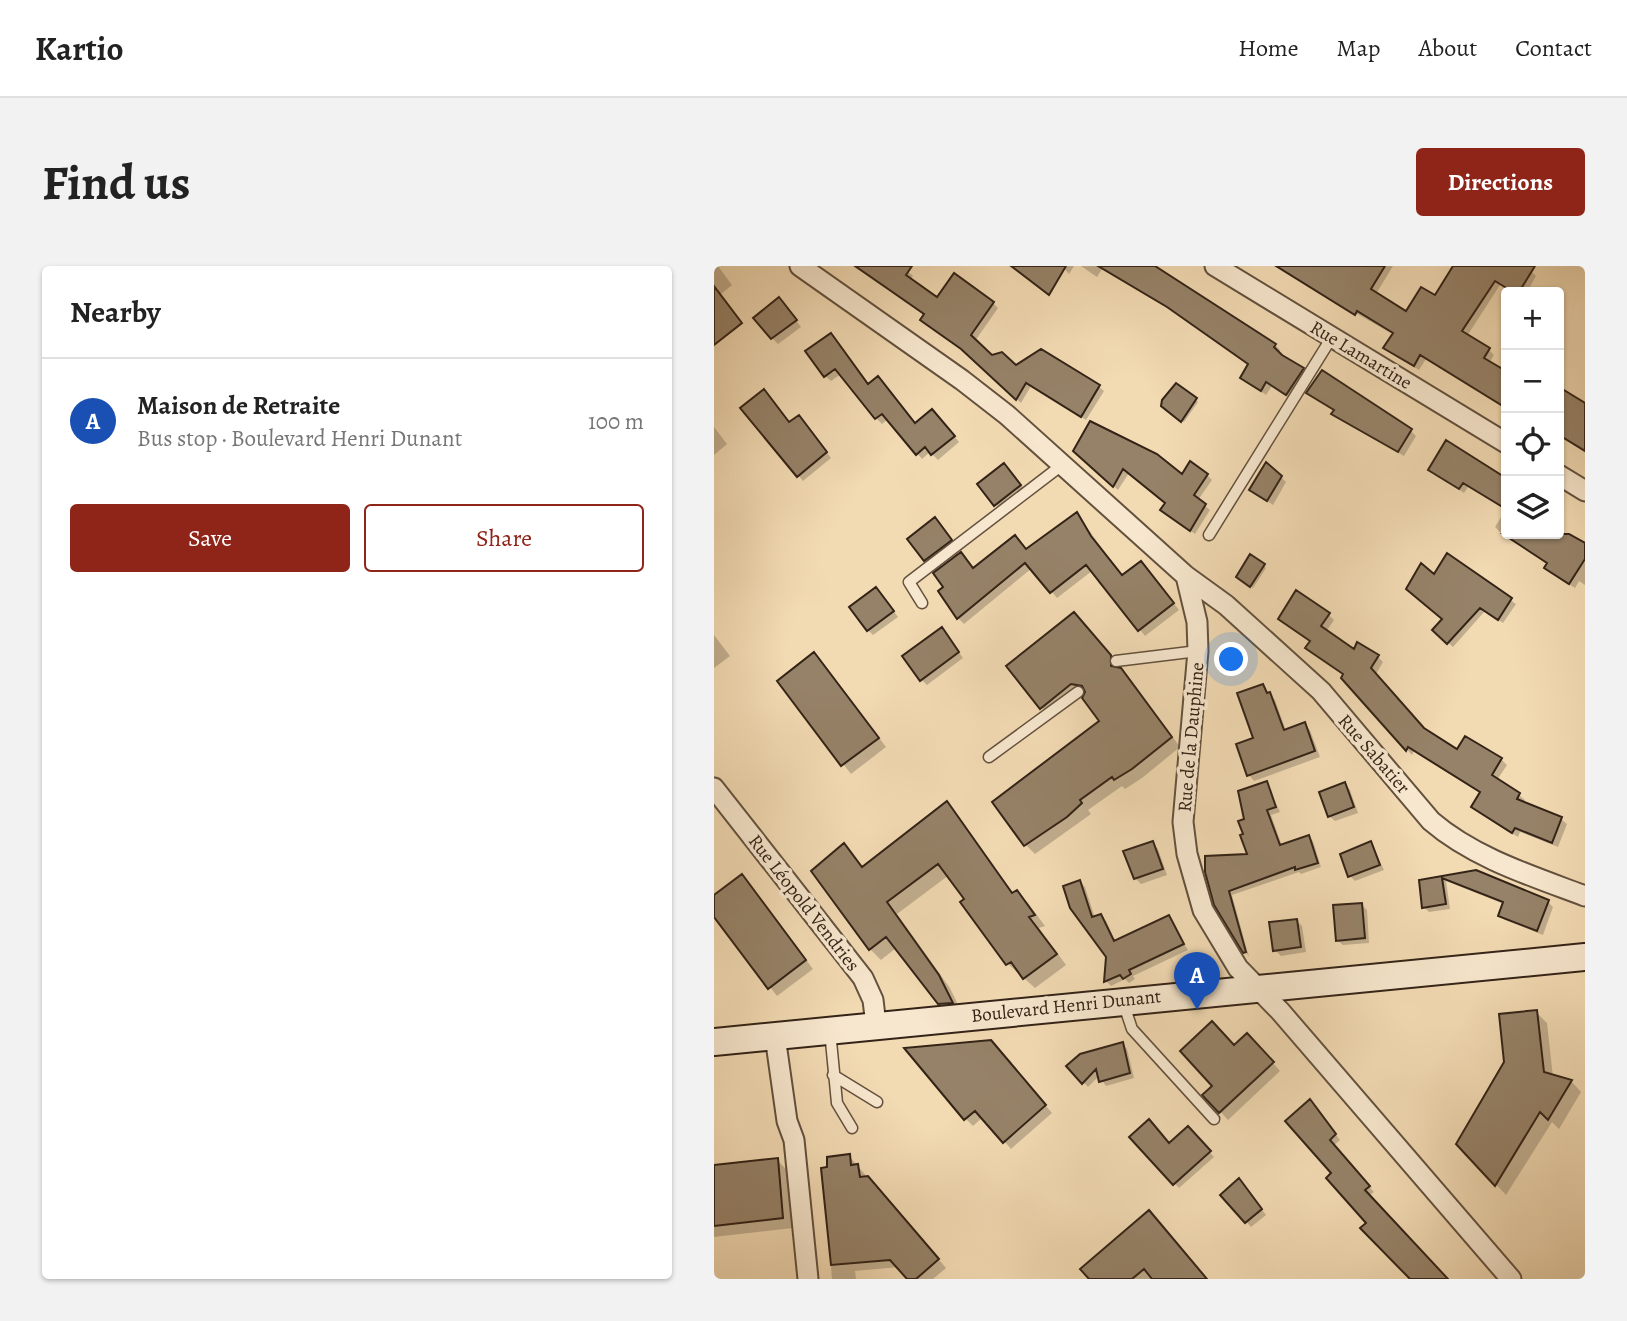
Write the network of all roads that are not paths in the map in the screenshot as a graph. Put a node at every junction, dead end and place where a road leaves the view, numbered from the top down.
1 (800, 266) edge
2 (1215, 266) edge
3 (1332, 337) junction
4 (1501, 440) edge
5 (1062, 465) junction
6 (1561, 476) edge
7 (1585, 491) edge
8 (1209, 535) dead end
9 (1186, 576) junction
10 (922, 603) dead end
11 (1198, 651) junction
12 (1116, 662) dead end
13 (1078, 692) dead end
14 (989, 757) dead end
15 (714, 788) edge
16 (1585, 896) edge
17 (1585, 957) edge
18 (1259, 988) junction
19 (1122, 1001) junction
20 (876, 1025) junction
21 (830, 1031) junction
22 (775, 1036) junction
23 (714, 1042) edge
24 (833, 1075) junction
25 (877, 1102) dead end
26 (1214, 1119) dead end
27 (852, 1128) dead end
28 (808, 1279) edge
29 (1511, 1279) edge

1 - 5 street
2 - 3 street, Rue Lamartine
3 - 4 street, Rue Lamartine
3 - 8 lane
5 - 9 street
5 - 10 lane
6 - 7 street
9 - 11 street, Rue de la Dauphine
9 - 16 street, Rue Sabatier
11 - 12 lane
11 - 18 street, Rue de la Dauphine
13 - 14 lane
15 - 20 street, Rue Léopold Vendries
17 - 18 main road, Boulevard Henri Dunant
18 - 19 main road, Boulevard Henri Dunant
18 - 29 street, Rue de la Dauphine
19 - 20 main road, Boulevard Henri Dunant
19 - 26 lane
20 - 21 main road, Boulevard Henri Dunant
21 - 22 main road, Boulevard Henri Dunant
21 - 24 lane
22 - 23 main road, Boulevard Henri Dunant
22 - 28 street
24 - 25 lane
24 - 27 lane

